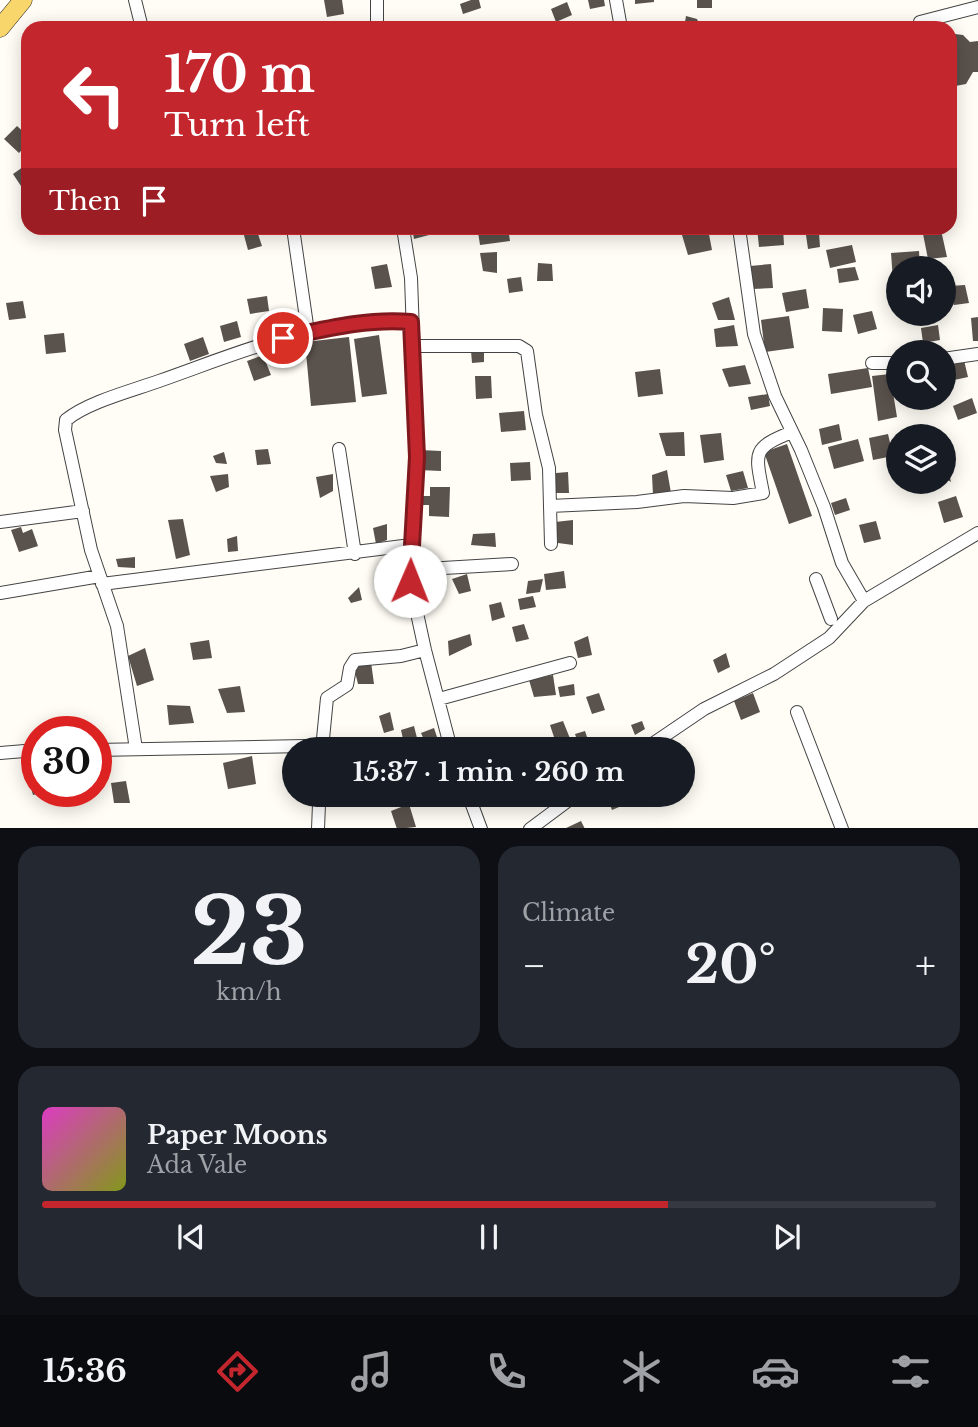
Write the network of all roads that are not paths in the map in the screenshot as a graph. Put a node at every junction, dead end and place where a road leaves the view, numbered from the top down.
1 (23, 0) edge
2 (135, 0) edge
3 (377, 0) edge
4 (617, 0) edge
5 (978, 7) edge
6 (140, 21) edge
7 (377, 21) edge
8 (620, 21) edge
9 (924, 21) edge
10 (0, 28) edge
11 (294, 235) edge
12 (404, 235) edge
13 (739, 235) edge
14 (411, 322) junction
15 (309, 332) junction
16 (413, 346) junction
17 (978, 354) edge
18 (956, 357) edge
19 (872, 363) dead end
20 (886, 363) edge
21 (792, 432) junction
22 (339, 449) dead end
23 (550, 506) junction
24 (83, 511) junction
25 (0, 522) edge
26 (978, 533) edge
27 (551, 544) dead end
28 (411, 545) junction
29 (355, 554) junction
30 (512, 564) dead end
31 (409, 570) junction
32 (816, 579) dead end
33 (101, 580) junction
34 (0, 593) edge
35 (864, 601) junction
36 (831, 619) dead end
37 (425, 650) junction
38 (570, 663) dead end
39 (439, 699) junction
40 (797, 712) dead end
41 (322, 737) edge
42 (448, 737) edge
43 (663, 737) edge
44 (282, 746) edge
45 (136, 749) junction
46 (112, 750) edge
47 (21, 752) edge
48 (0, 753) edge
49 (319, 807) edge
50 (473, 807) edge
51 (559, 807) edge
52 (318, 828) edge
53 (481, 828) edge
54 (530, 828) edge
55 (842, 828) edge

1 - 10 main road
2 - 6 street
3 - 7 street
4 - 8 street
5 - 9 street
11 - 15 street
12 - 14 street
13 - 21 street
14 - 15 street
14 - 16 street
15 - 24 street
16 - 23 street
16 - 28 street
17 - 18 street
19 - 20 street
21 - 23 street
21 - 35 street
22 - 29 street
23 - 27 street
24 - 25 street
24 - 33 street
26 - 35 street
28 - 29 street
28 - 31 street
29 - 33 street
30 - 31 street
31 - 37 street
32 - 36 street
33 - 34 street
33 - 45 street
35 - 43 street
37 - 39 street
37 - 41 street
38 - 39 street
39 - 42 street
40 - 55 street
44 - 45 street
45 - 46 street
47 - 48 street
49 - 52 street
50 - 53 street
51 - 54 street

